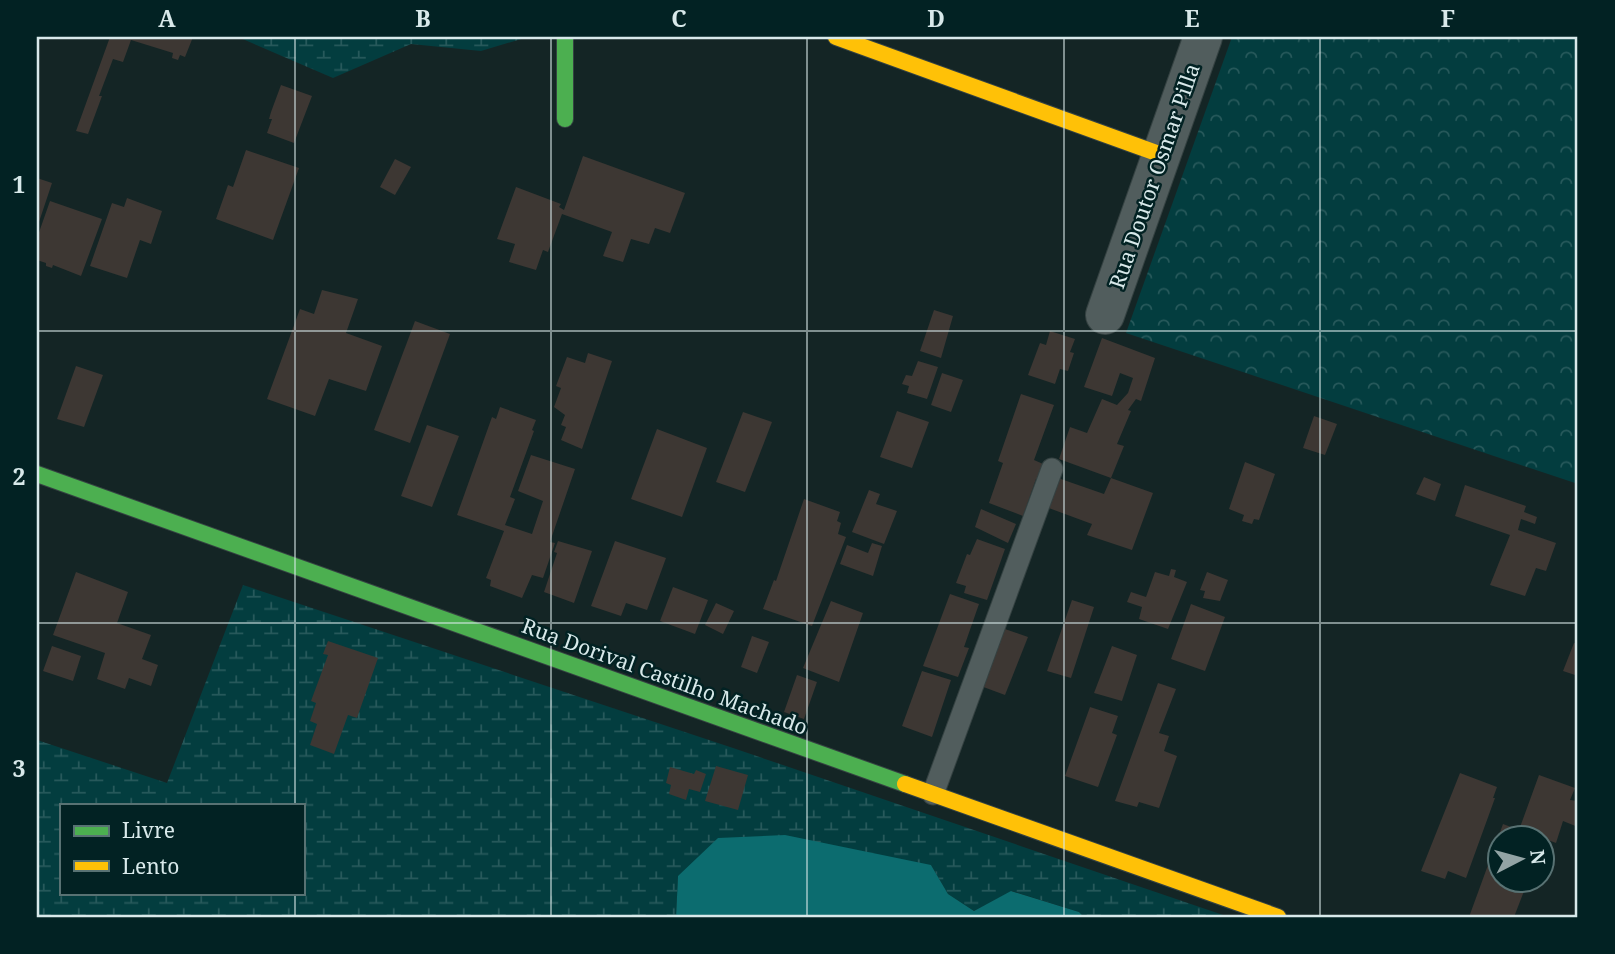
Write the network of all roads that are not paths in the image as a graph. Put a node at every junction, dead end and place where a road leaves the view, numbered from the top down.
1 (565, 37) edge
2 (836, 37) edge
3 (1203, 37) edge
4 (565, 119) dead end
5 (1162, 155) junction
6 (1105, 315) dead end
7 (1052, 470) dead end
8 (37, 474) edge
9 (933, 794) junction
10 (1278, 917) edge

1 - 4 street
2 - 5 street
3 - 5 street, Rua Doutor Osmar Pilla
5 - 6 street, Rua Doutor Osmar Pilla
7 - 9 lane
8 - 9 street, Rua Dorival Castilho Machado
9 - 10 street, Rua Dorival Castilho Machado

